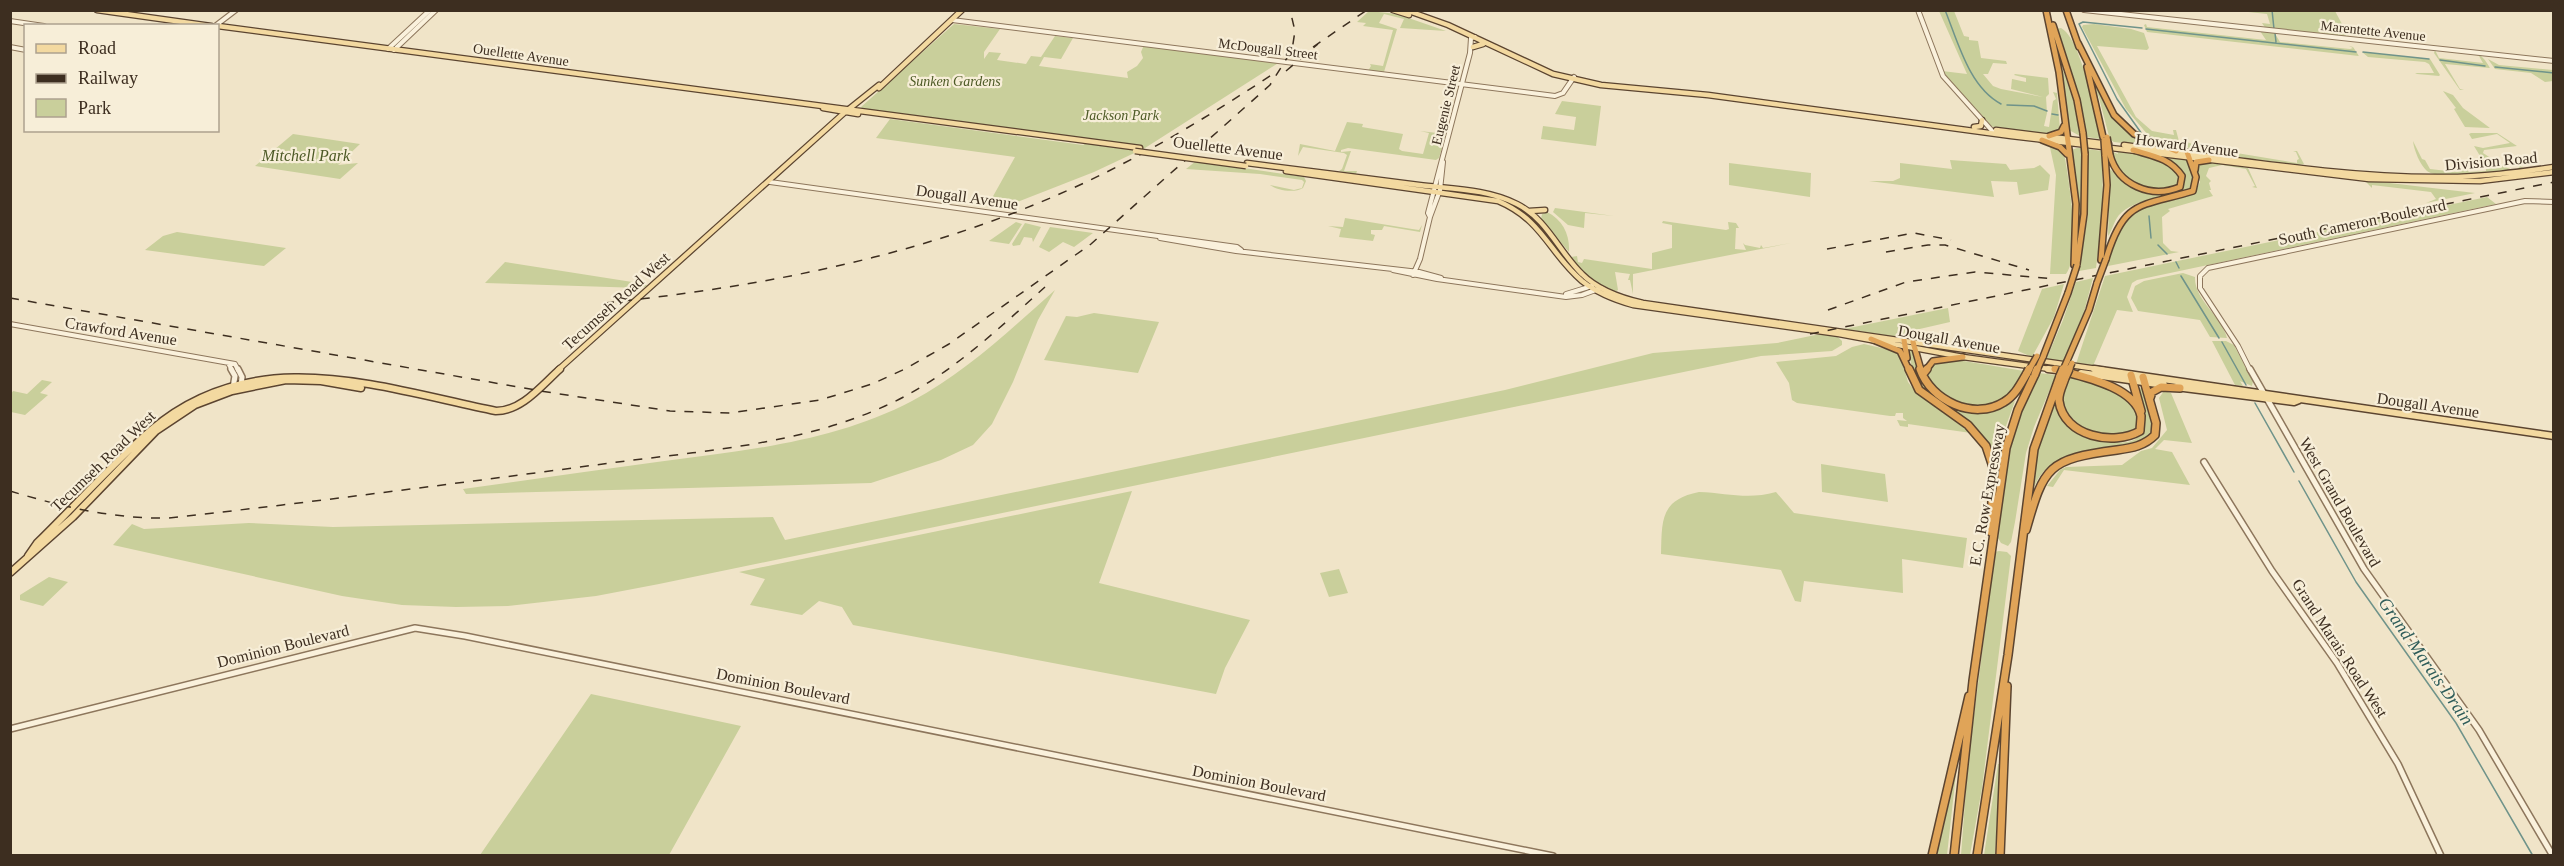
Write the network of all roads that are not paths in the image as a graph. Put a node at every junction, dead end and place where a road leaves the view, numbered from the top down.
1 (97, 10) edge
2 (236, 10) edge
3 (430, 10) edge
4 (436, 10) edge
5 (962, 10) edge
6 (1393, 10) edge
7 (1406, 10) edge
8 (1918, 10) edge
9 (2047, 10) edge
10 (2066, 10) edge
11 (2084, 10) edge
12 (952, 20) junction
13 (10, 21) edge
14 (30, 24) edge
15 (200, 24) edge
16 (218, 24) edge
17 (219, 27) edge
18 (1474, 38) junction
19 (2078, 43) junction
20 (1483, 44) junction
21 (1473, 47) junction
22 (388, 49) junction
23 (394, 50) junction
24 (1505, 51) junction
25 (1470, 53) junction
26 (2553, 61) edge
27 (1552, 72) joint
28 (1573, 79) junction
29 (1462, 84) junction
30 (849, 111) junction
31 (1982, 120) junction
32 (1938, 125) junction
33 (2064, 125) junction
34 (1974, 127) junction
35 (1993, 131) junction
36 (2011, 136) junction
37 (2049, 136) junction
38 (2042, 140) junction
39 (2066, 141) junction
40 (2003, 142) dead end
41 (2133, 150) junction
42 (2176, 151) junction
43 (2067, 154) junction
44 (2108, 155) junction
45 (2188, 155) junction
46 (2210, 160) junction
47 (2553, 168) edge
48 (2195, 173) junction
49 (2430, 177) joint
50 (770, 182) junction
51 (2434, 182) joint
52 (1437, 189) junction
53 (2553, 202) edge
54 (1545, 210) dead end
55 (1528, 211) junction
56 (2104, 259) junction
57 (2075, 265) junction
58 (1416, 274) junction
59 (2199, 275) joint
60 (1596, 287) junction
61 (10, 324) edge
62 (1871, 339) junction
63 (1905, 343) junction
64 (1914, 345) junction
65 (1963, 357) junction
66 (1907, 361) junction
67 (228, 363) junction
68 (2055, 369) junction
69 (2031, 373) junction
70 (1923, 375) junction
71 (2063, 377) junction
72 (2132, 378) junction
73 (2143, 380) junction
74 (241, 386) junction
75 (233, 388) junction
76 (2180, 388) junction
77 (2264, 395) junction
78 (2151, 401) junction
79 (2141, 417) junction
80 (2553, 436) edge
81 (2204, 462) dead end
82 (1991, 543) junction
83 (2020, 553) junction
84 (10, 573) edge
85 (2008, 655) junction
86 (1973, 681) junction
87 (10, 729) edge
88 (1553, 855) edge
89 (1932, 855) edge
90 (1954, 855) edge
91 (1977, 855) edge
92 (2000, 855) edge
93 (2441, 855) edge
94 (2553, 855) edge

1 - 15 main road, Ouellette Avenue
2 - 16 street
3 - 22 street
4 - 23 street
5 - 12 main road, Tecumseh Road West
6 - 18 main road, Howard Avenue
7 - 18 main road, Howard Avenue
8 - 31 street
9 - 33 highway
9 - 57 highway, E.C. Row Expressway, bridge
10 - 19 highway
11 - 26 street, Marentette Avenue
12 - 29 street, McDougall Street
12 - 30 main road, Tecumseh Road West
13 - 14 street
17 - 22 main road, Ouellette Avenue
18 - 20 main road, Howard Avenue
18 - 21 street, Eugenie Street
18 - 24 main road, Howard Avenue
18 - 25 street, Eugenie Street
19 - 42 highway
19 - 44 highway, bridge
20 - 21 main road
20 - 24 main road, Howard Avenue
21 - 25 street, Eugenie Street
22 - 23 main road, Ouellette Avenue
23 - 30 main road, Ouellette Avenue
24 - 27 main road, Howard Avenue
25 - 29 street, Eugenie Street
27 - 28 main road, Howard Avenue
28 - 29 street, McDougall Street
28 - 32 main road, Howard Avenue
29 - 52 street, Eugenie Street
30 - 50 main road, Tecumseh Road West
30 - 52 main road, Ouellette Avenue, bridge
31 - 34 main road
31 - 35 street
32 - 34 main road, Howard Avenue
32 - 35 main road, Howard Avenue
33 - 37 highway
33 - 39 highway
34 - 35 main road, Howard Avenue
35 - 36 main road, Howard Avenue
35 - 37 main road, Howard Avenue
36 - 38 main road, Howard Avenue
36 - 40 main road
37 - 39 main road, Howard Avenue
38 - 39 main road, Howard Avenue
38 - 43 highway
39 - 41 main road, Howard Avenue
39 - 42 main road, Howard Avenue
39 - 43 highway
41 - 44 highway
41 - 45 main road, Howard Avenue
42 - 45 main road, Howard Avenue
43 - 57 highway
44 - 56 highway
45 - 46 main road, Howard Avenue
45 - 48 highway
45 - 49 main road, Howard Avenue
46 - 48 highway
46 - 51 main road, Howard Avenue
47 - 49 main road, Division Road
47 - 51 main road, Division Road
48 - 56 highway
50 - 58 street, Dougall Avenue
50 - 74 main road, Tecumseh Road West
52 - 55 main road, Ouellette Avenue
52 - 58 street, Eugenie Street
52 - 60 main road, Ouellette Avenue
53 - 59 street, South Cameron Boulevard
54 - 55 main road
55 - 60 main road, Ouellette Avenue
56 - 71 highway, bridge
57 - 69 highway, E.C. Row Expressway, bridge
58 - 60 street, Dougall Avenue
59 - 77 street, West Grand Boulevard
60 - 62 main road, Dougall Avenue
60 - 63 main road, Dougall Avenue
61 - 67 street, Crawford Avenue
62 - 63 main road, Dougall Avenue
62 - 66 highway
63 - 64 main road, Dougall Avenue
63 - 66 highway
64 - 65 main road, Dougall Avenue
64 - 70 highway
64 - 72 main road, Dougall Avenue
65 - 68 main road, Dougall Avenue
65 - 70 highway
66 - 82 highway
67 - 74 street
67 - 75 street
68 - 72 main road, Dougall Avenue
68 - 79 highway
69 - 70 highway
69 - 82 highway, E.C. Row Expressway
71 - 79 highway
71 - 83 highway
72 - 73 main road, Dougall Avenue
72 - 79 highway
73 - 76 main road, Dougall Avenue
73 - 77 main road, Dougall Avenue
73 - 78 highway
74 - 75 main road, Tecumseh Road West
75 - 84 main road, Tecumseh Road West
76 - 77 main road, Dougall Avenue
76 - 78 highway
77 - 80 main road, Dougall Avenue
77 - 94 street, West Grand Boulevard
78 - 83 highway
81 - 93 street, Grand Marais Road West
82 - 86 highway, E.C. Row Expressway
83 - 85 highway
85 - 91 highway
85 - 92 highway
86 - 89 highway
86 - 90 highway, E.C. Row Expressway
87 - 88 street, Dominion Boulevard

